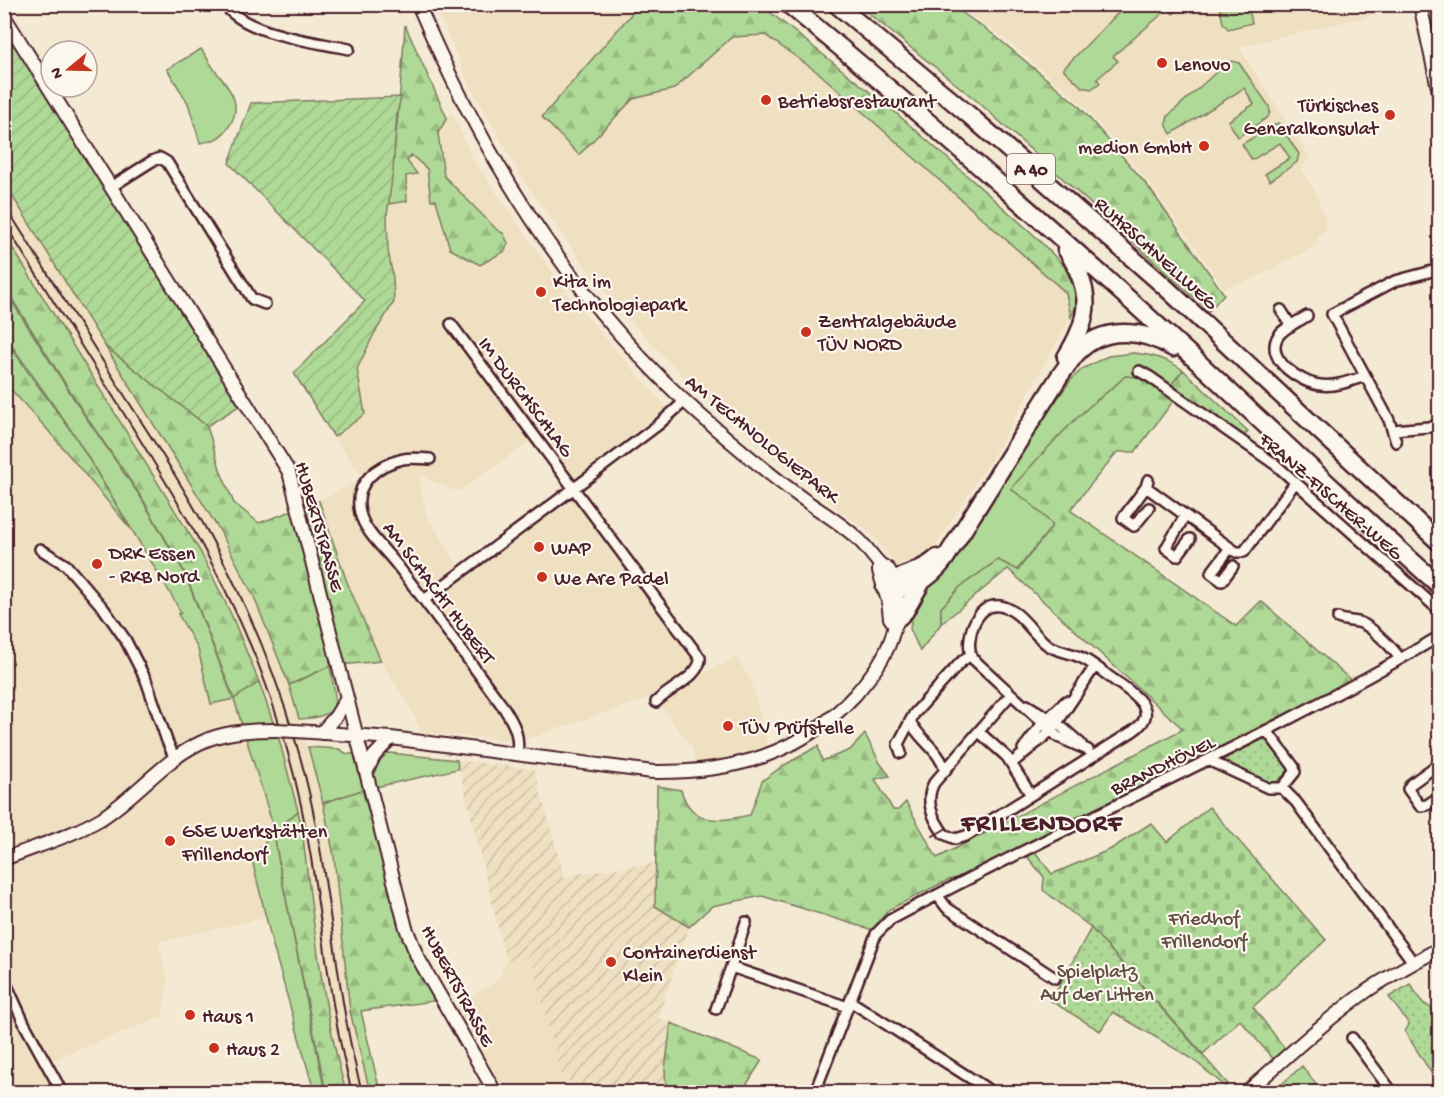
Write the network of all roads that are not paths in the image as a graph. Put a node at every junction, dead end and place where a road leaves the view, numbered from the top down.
1 (224, 4) edge
2 (418, 4) edge
3 (788, 4) edge
4 (836, 4) edge
5 (1420, 4) edge
6 (4, 16) edge
7 (349, 49) dead end
8 (1440, 97) edge
9 (111, 187) junction
10 (1055, 233) junction
11 (1440, 268) edge
12 (265, 304) dead end
13 (1281, 310) dead end
14 (1307, 316) dead end
15 (451, 324) dead end
16 (1291, 326) junction
17 (1202, 366) junction
18 (1138, 371) dead end
19 (1365, 376) junction
20 (685, 401) junction
21 (1440, 426) edge
22 (1393, 430) junction
23 (1396, 442) dead end
24 (430, 459) dead end
25 (1295, 483) junction
26 (574, 489) junction
27 (1149, 508) dead end
28 (1185, 516) junction
29 (1190, 539) dead end
30 (1440, 543) edge
31 (1230, 548) junction
32 (40, 549) dead end
33 (1233, 566) dead end
34 (921, 584) junction
35 (891, 586) junction
36 (1440, 586) edge
37 (424, 600) junction
38 (1440, 611) edge
39 (1338, 618) dead end
40 (897, 621) junction
41 (1440, 636) edge
42 (970, 655) junction
43 (1400, 659) junction
44 (1095, 666) junction
45 (1015, 697) junction
46 (346, 698) junction
47 (656, 702) dead end
48 (910, 722) junction
49 (1050, 724) junction
50 (1267, 731) junction
51 (317, 732) junction
52 (979, 732) junction
53 (356, 735) junction
54 (920, 737) junction
55 (391, 738) junction
56 (902, 738) junction
57 (901, 753) dead end
58 (1091, 753) junction
59 (517, 754) junction
60 (175, 759) junction
61 (1210, 760) junction
62 (1012, 763) junction
63 (1440, 763) edge
64 (945, 771) junction
65 (366, 773) junction
66 (1282, 789) junction
67 (1031, 795) junction
68 (1440, 796) edge
69 (4, 859) edge
70 (936, 895) junction
71 (746, 922) dead end
72 (1440, 948) edge
73 (1440, 953) edge
74 (1413, 962) junction
75 (731, 967) junction
76 (1055, 978) dead end
77 (4, 979) edge
78 (849, 1004) junction
79 (716, 1008) dead end
80 (1352, 1038) dead end
81 (62, 1092) edge
82 (495, 1092) edge
83 (815, 1092) edge
84 (992, 1092) edge
85 (1247, 1092) edge
86 (1392, 1092) edge

1 - 7 street
2 - 20 street, AM TECHNOLOGIEPARK
3 - 10 highway, A 40
4 - 30 highway, RUHRSCHNELLWEG / A 40
5 - 8 street
6 - 9 street, HUBERTSTRASSE
9 - 12 street
9 - 46 street, HUBERTSTRASSE
10 - 17 highway, A 40
10 - 35 highway
11 - 19 street
13 - 16 street
14 - 16 street
15 - 26 street, IM DURCHSCHLAG
16 - 19 street
17 - 34 highway
17 - 36 highway, A 40
18 - 25 street, FRANZ-FISCHER-WEG
19 - 22 street
20 - 26 street
20 - 35 street, AM TECHNOLOGIEPARK
21 - 22 street
22 - 23 street
24 - 37 street, AM SCHACHT HUBERT
25 - 31 street
25 - 38 street, FRANZ-FISCHER-WEG
26 - 37 street
26 - 47 street, IM DURCHSCHLAG
27 - 28 street
28 - 29 street
28 - 31 street
31 - 33 street
32 - 60 street
34 - 35 highway
34 - 40 highway
35 - 40 street, AM TECHNOLOGIEPARK
37 - 59 street, AM SCHACHT HUBERT
39 - 43 street
40 - 59 street, AM TECHNOLOGIEPARK
41 - 43 street, BRANDHÖVEL
42 - 44 street
42 - 45 street
42 - 48 street
43 - 50 street, BRANDHÖVEL
44 - 49 street
44 - 58 street
45 - 49 street
45 - 52 street
46 - 51 street
46 - 53 street, HUBERTSTRASSE
48 - 54 street
48 - 56 street
49 - 58 street
49 - 62 street
50 - 61 street, BRANDHÖVEL
50 - 66 street
51 - 53 street
51 - 60 street, bridge
52 - 62 street
52 - 64 street
53 - 55 street
53 - 65 street, HUBERTSTRASSE
54 - 56 street
54 - 64 street
55 - 59 street
55 - 65 street
56 - 57 street
58 - 67 street
60 - 69 street
61 - 66 street
61 - 70 street, BRANDHÖVEL
62 - 67 street
63 - 68 street
64 - 67 street
65 - 82 street, HUBERTSTRASSE
66 - 74 street
70 - 76 street
70 - 78 street, BRANDHÖVEL
71 - 75 street
72 - 74 street
73 - 74 street
74 - 85 street
75 - 78 street
75 - 79 street
77 - 81 street
78 - 83 street, BRANDHÖVEL
78 - 84 street
80 - 86 street

